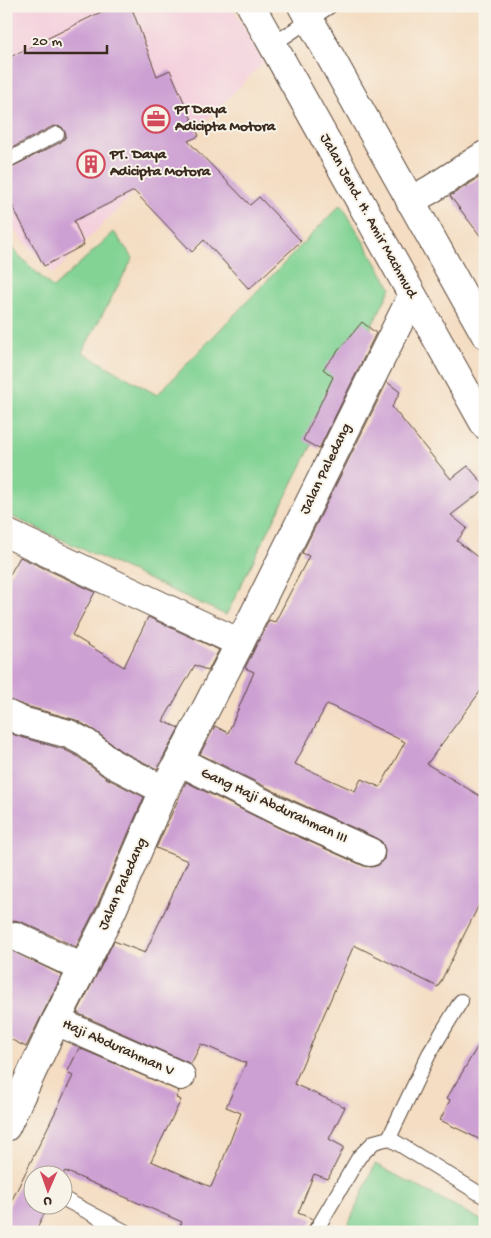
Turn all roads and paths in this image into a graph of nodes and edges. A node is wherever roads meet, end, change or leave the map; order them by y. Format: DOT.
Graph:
graph roads {
  1 [pos="251,6"];
  2 [pos="314,11"];
  3 [pos="272,45"];
  4 [pos="56,134"];
  5 [pos="485,155"];
  6 [pos="6,161"];
  7 [pos="410,200"];
  8 [pos="412,296"];
  9 [pos="485,334"];
  10 [pos="485,425"];
  11 [pos="6,533"];
  12 [pos="240,643"];
  13 [pos="6,714"];
  14 [pos="179,761"];
  15 [pos="164,790"];
  16 [pos="370,852"];
  17 [pos="15,936"];
  18 [pos="84,968"];
  19 [pos="461,1001"];
  20 [pos="56,1021"];
  21 [pos="180,1076"];
  22 [pos="13,1096"];
  23 [pos="6,1127"];
  24 [pos="388,1138"];
  25 [pos="485,1197"];
  26 [pos="72,1203"];
  27 [pos="126,1232"];
  28 [pos="315,1232"];
  1 -- 3 [label="main road, Jalan Jend. H. Amir Machmud"];
  2 -- 3 [label="lane"];
  2 -- 7 [label="main road"];
  3 -- 8 [label="main road, Jalan Jend. H. Amir Machmud"];
  4 -- 6 [label="lane"];
  5 -- 7 [label="main road"];
  7 -- 9 [label="main road"];
  8 -- 10 [label="main road, Jalan Jend. H. Amir Machmud"];
  8 -- 12 [label="main road, Jalan Paledang"];
  11 -- 12 [label="main road"];
  12 -- 14 [label="main road, Jalan Paledang"];
  13 -- 15 [label="main road"];
  14 -- 15 [label="main road, Jalan Paledang"];
  14 -- 16 [label="main road, Gang Haji Abdurahman III"];
  15 -- 18 [label="main road, Jalan Paledang"];
  17 -- 18 [label="main road"];
  18 -- 20 [label="main road, Jalan Paledang"];
  19 -- 24 [label="lane"];
  20 -- 21 [label="main road, Haji Abdurahman V"];
  20 -- 22 [label="main road, Jalan Paledang"];
  22 -- 23 [label="main road, Jalan Paledang"];
  24 -- 25 [label="lane"];
  24 -- 28 [label="lane"];
  26 -- 27 [label="lane"];
}
